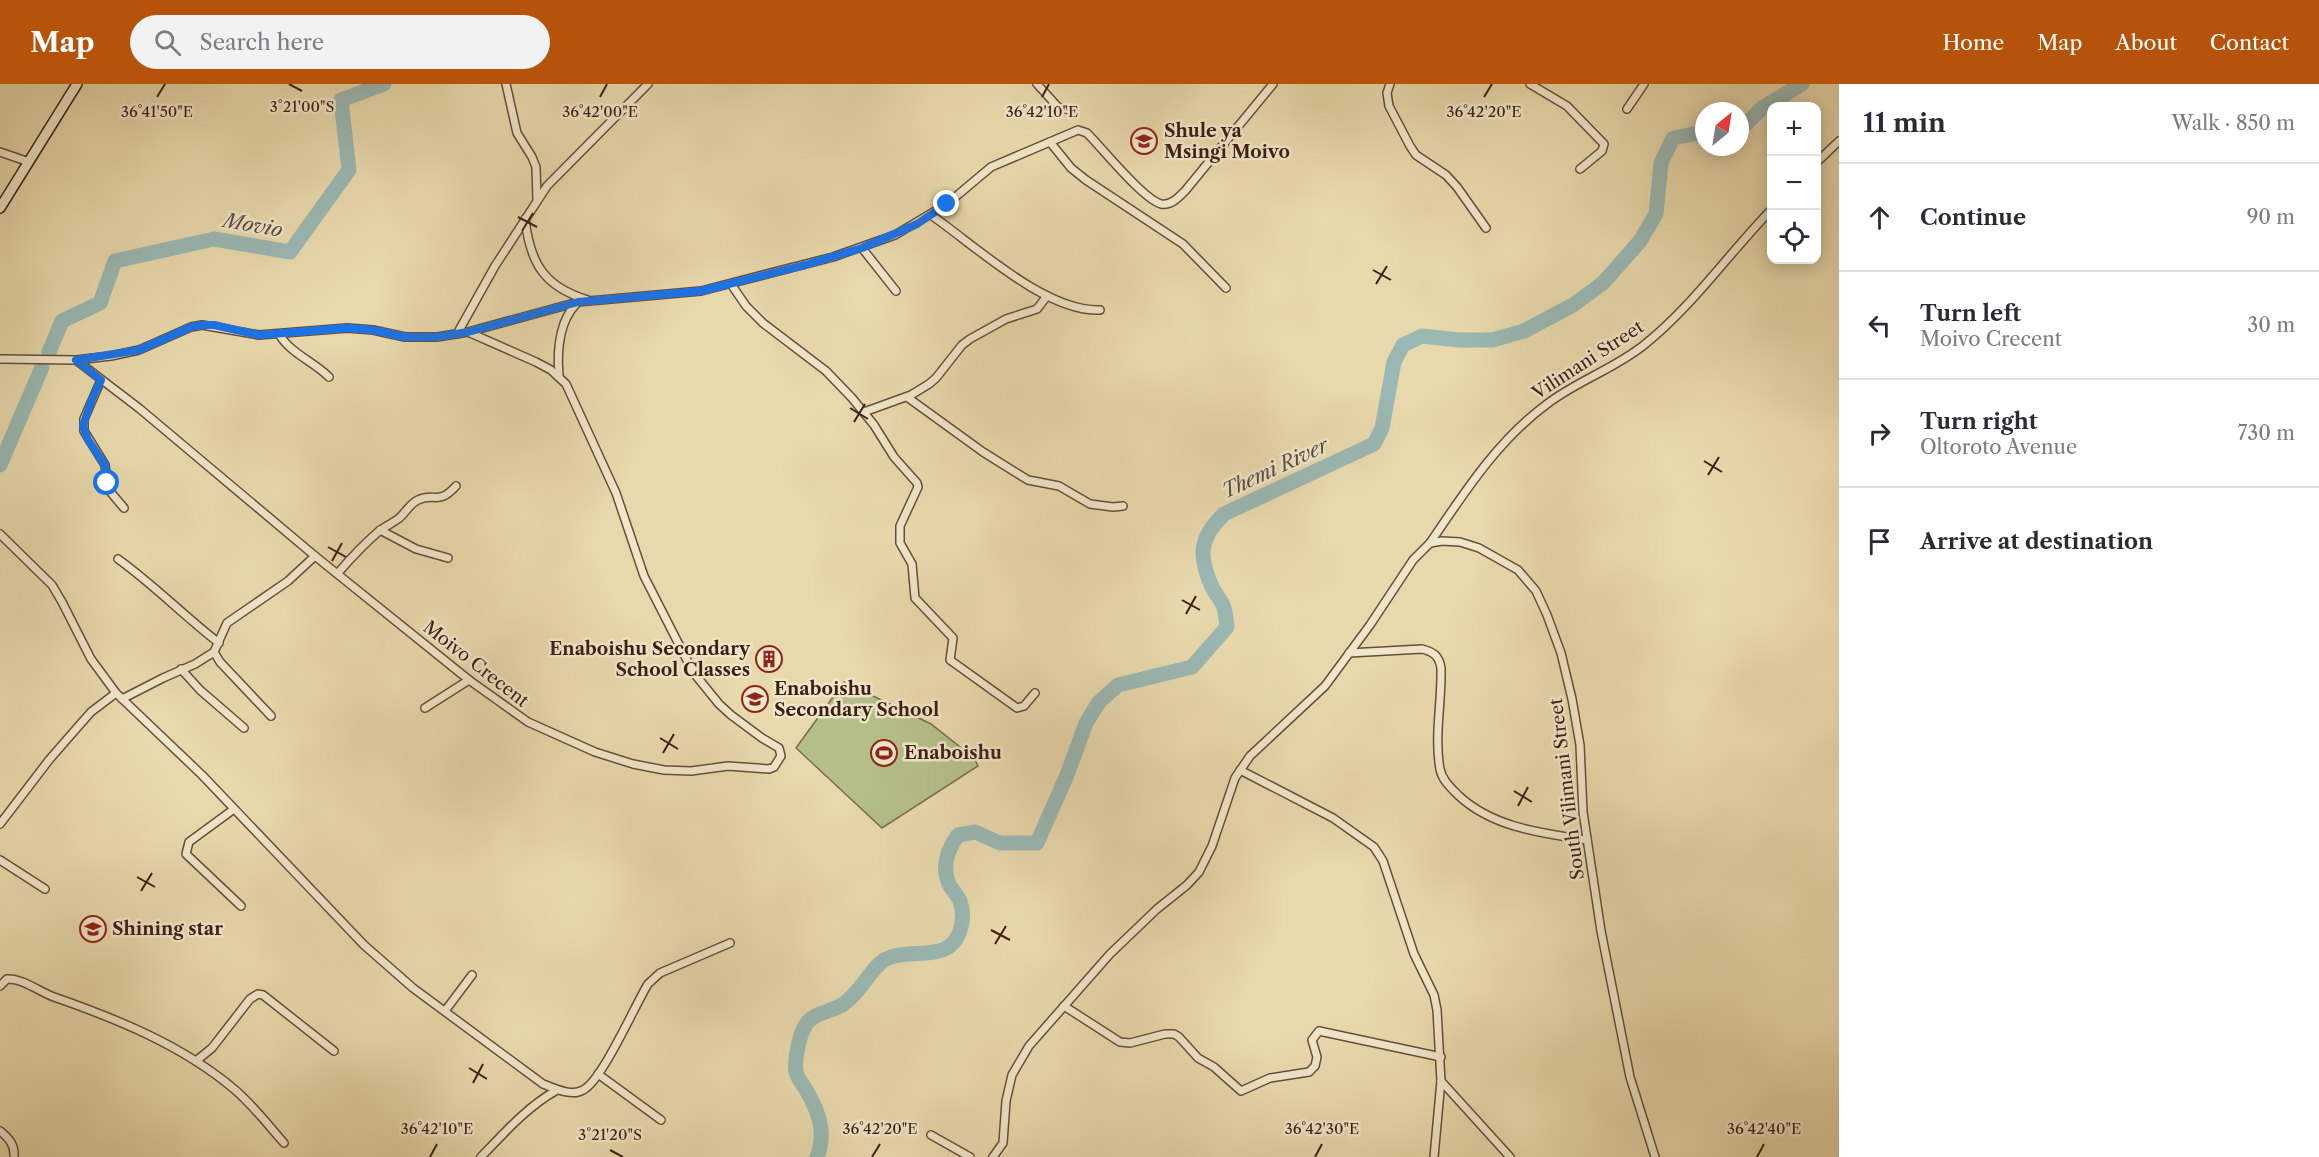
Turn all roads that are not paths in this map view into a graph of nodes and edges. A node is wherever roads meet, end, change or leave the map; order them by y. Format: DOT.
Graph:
graph roads {
  1 [pos="76,84"];
  2 [pos="506,84"];
  3 [pos="648,84"];
  4 [pos="1037,84"];
  5 [pos="1273,84"];
  6 [pos="1390,84"];
  7 [pos="1530,84"];
  8 [pos="1644,84"];
  9 [pos="1628,109"];
  10 [pos="1070,110"];
  11 [pos="1839,141"];
  12 [pos="1050,142"];
  13 [pos="0,152"];
  14 [pos="1821,158"];
  15 [pos="29,162"];
  16 [pos="1580,169"];
  17 [pos="537,200"];
  18 [pos="0,208"];
  19 [pos="1771,210"];
  20 [pos="931,215"];
  21 [pos="525,219"];
  22 [pos="1486,228"];
  23 [pos="862,248"];
  24 [pos="731,284"];
  25 [pos="1226,288"];
  26 [pos="896,291"];
  27 [pos="1047,296"];
  28 [pos="591,301"];
  29 [pos="578,302"];
  30 [pos="1100,310"];
  31 [pos="468,332"];
  32 [pos="279,334"];
  33 [pos="457,334"];
  34 [pos="0,359"];
  35 [pos="76,360"];
  36 [pos="559,376"];
  37 [pos="329,377"];
  38 [pos="101,380"];
  39 [pos="907,397"];
  40 [pos="864,412"];
  41 [pos="456,486"];
  42 [pos="1123,506"];
  43 [pos="124,508"];
  44 [pos="380,530"];
  45 [pos="0,534"];
  46 [pos="1430,543"];
  47 [pos="315,556"];
  48 [pos="448,558"];
  49 [pos="118,559"];
  50 [pos="338,573"];
  51 [pos="219,643"];
  52 [pos="214,652"];
  53 [pos="1349,653"];
  54 [pos="181,669"];
  55 [pos="469,680"];
  56 [pos="116,693"];
  57 [pos="1035,693"];
  58 [pos="122,699"];
  59 [pos="425,708"];
  60 [pos="271,716"];
  61 [pos="244,728"];
  62 [pos="1240,770"];
  63 [pos="234,809"];
  64 [pos="0,824"];
  65 [pos="1587,840"];
  66 [pos="0,860"];
  67 [pos="45,889"];
  68 [pos="241,906"];
  69 [pos="730,943"];
  70 [pos="472,975"];
  71 [pos="0,986"];
  72 [pos="1064,1006"];
  73 [pos="445,1011"];
  74 [pos="334,1051"];
  75 [pos="1441,1057"];
  76 [pos="196,1061"];
  77 [pos="598,1074"];
  78 [pos="1441,1081"];
  79 [pos="557,1090"];
  80 [pos="661,1120"];
  81 [pos="0,1131"];
  82 [pos="931,1135"];
  83 [pos="284,1143"];
  84 [pos="483,1156"];
  85 [pos="14,1157"];
  86 [pos="970,1157"];
  87 [pos="993,1157"];
  88 [pos="1434,1157"];
  89 [pos="1510,1157"];
  90 [pos="1655,1157"];
  1 -- 15 [label="street"];
  2 -- 17 [label="street"];
  3 -- 17 [label="street"];
  4 -- 10 [label="street"];
  5 -- 12 [label="street"];
  6 -- 22 [label="street"];
  7 -- 16 [label="street"];
  8 -- 9 [label="street"];
  11 -- 14 [label="street"];
  12 -- 20 [label="street"];
  12 -- 25 [label="street"];
  13 -- 15 [label="street"];
  15 -- 18 [label="street"];
  17 -- 21 [label="street"];
  19 -- 46 [label="street, Vilimani Street"];
  20 -- 23 [label="street"];
  20 -- 27 [label="street"];
  21 -- 28 [label="street"];
  21 -- 33 [label="street"];
  23 -- 24 [label="street"];
  23 -- 26 [label="street"];
  24 -- 28 [label="street"];
  24 -- 40 [label="street"];
  27 -- 30 [label="street"];
  27 -- 39 [label="street"];
  28 -- 29 [label="street"];
  29 -- 31 [label="street"];
  29 -- 36 [label="street"];
  31 -- 33 [label="street"];
  31 -- 36 [label="street, Moivo Crecent"];
  32 -- 33 [label="street"];
  32 -- 35 [label="street"];
  32 -- 37 [label="street"];
  34 -- 35 [label="street"];
  35 -- 38 [label="street, Moivo Crecent"];
  36 -- 55 [label="street, Moivo Crecent"];
  38 -- 43 [label="street"];
  38 -- 47 [label="street, Moivo Crecent"];
  39 -- 40 [label="street"];
  39 -- 42 [label="street"];
  40 -- 57 [label="street"];
  41 -- 44 [label="street"];
  44 -- 48 [label="street"];
  44 -- 50 [label="street"];
  45 -- 56 [label="street"];
  46 -- 53 [label="street"];
  46 -- 65 [label="street, South Vilimani Street"];
  47 -- 50 [label="street, Moivo Crecent"];
  47 -- 51 [label="street"];
  49 -- 51 [label="street"];
  50 -- 55 [label="street, Moivo Crecent"];
  51 -- 52 [label="street"];
  52 -- 54 [label="street"];
  52 -- 60 [label="street"];
  53 -- 62 [label="street"];
  53 -- 65 [label="street"];
  54 -- 58 [label="street"];
  54 -- 61 [label="street"];
  55 -- 59 [label="street"];
  56 -- 58 [label="street"];
  56 -- 64 [label="street"];
  58 -- 63 [label="street"];
  62 -- 72 [label="street"];
  62 -- 75 [label="street"];
  63 -- 68 [label="street"];
  63 -- 73 [label="street"];
  65 -- 90 [label="street, South Vilimani Street"];
  66 -- 67 [label="street"];
  69 -- 77 [label="street"];
  70 -- 73 [label="street"];
  71 -- 76 [label="street"];
  72 -- 75 [label="street"];
  72 -- 87 [label="street"];
  73 -- 79 [label="street"];
  74 -- 76 [label="street"];
  75 -- 78 [label="street"];
  76 -- 83 [label="street"];
  77 -- 79 [label="street"];
  77 -- 80 [label="street"];
  78 -- 88 [label="street"];
  78 -- 89 [label="street"];
  79 -- 84 [label="street"];
  81 -- 85 [label="street"];
  82 -- 86 [label="street"];
}
